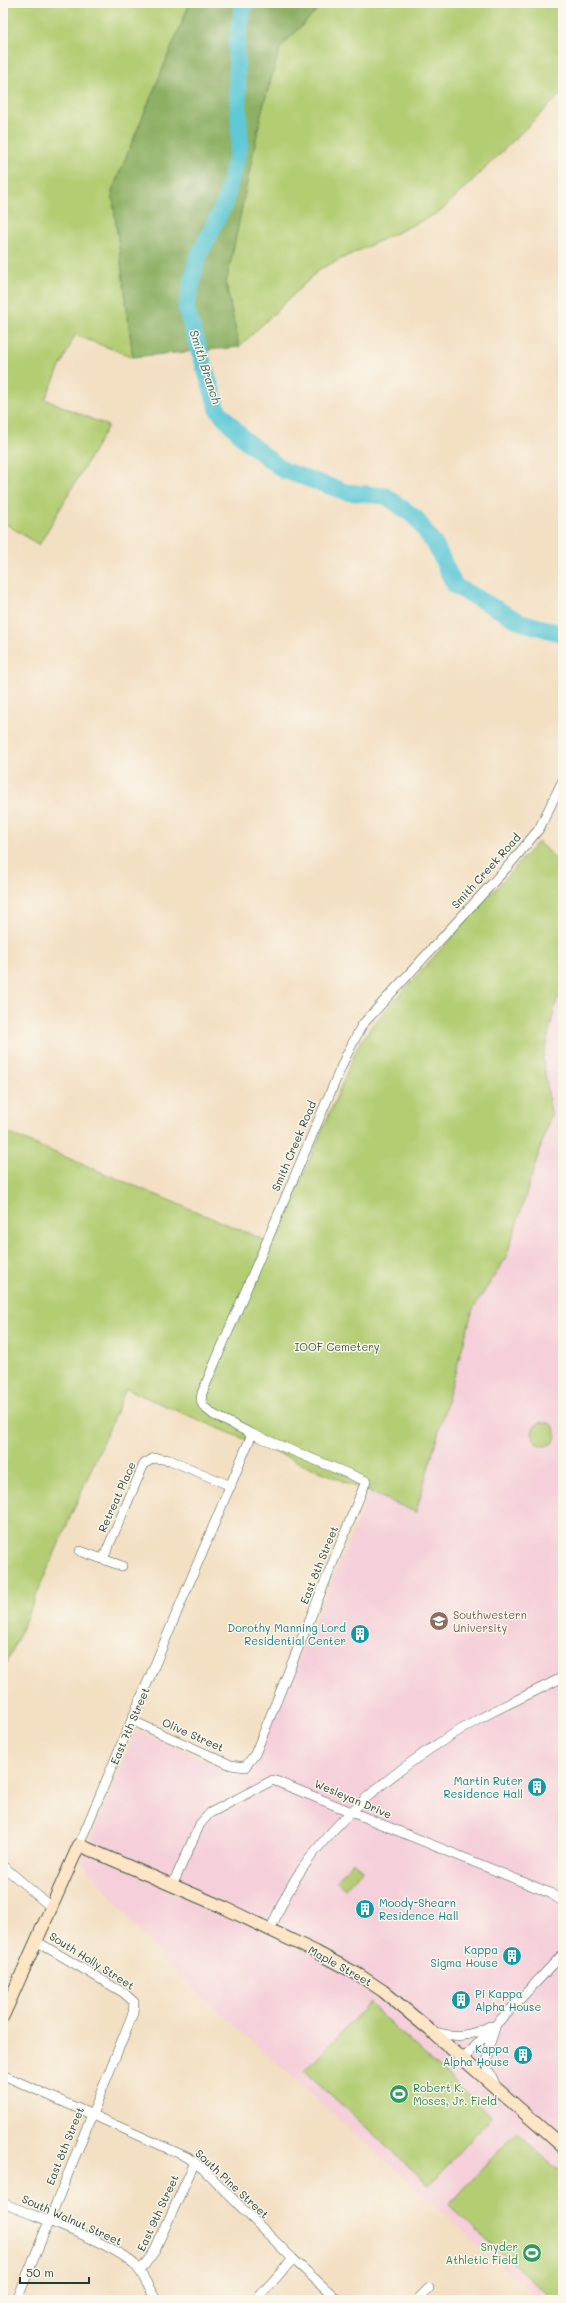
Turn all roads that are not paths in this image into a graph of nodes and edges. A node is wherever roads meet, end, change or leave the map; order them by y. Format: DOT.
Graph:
graph roads {
  1 [pos="563,780"];
  2 [pos="252,1434"];
  3 [pos="366,1481"];
  4 [pos="231,1486"];
  5 [pos="80,1551"];
  6 [pos="102,1559"];
  7 [pos="122,1566"];
  8 [pos="563,1677"];
  9 [pos="133,1721"];
  10 [pos="245,1767"];
  11 [pos="351,1811"];
  12 [pos="79,1845"];
  13 [pos="3,1866"];
  14 [pos="172,1886"];
  15 [pos="563,1902"];
  16 [pos="52,1908"];
  17 [pos="270,1930"];
  18 [pos="36,1941"];
  19 [pos="563,1954"];
  20 [pos="134,2002"];
  21 [pos="3,2016"];
  22 [pos="499,2021"];
  23 [pos="430,2030"];
  24 [pos="464,2058"];
  25 [pos="3,2075"];
  26 [pos="496,2086"];
  27 [pos="91,2115"];
  28 [pos="563,2147"];
  29 [pos="195,2162"];
  30 [pos="3,2203"];
  31 [pos="47,2221"];
  32 [pos="293,2259"];
  33 [pos="140,2271"];
  34 [pos="429,2288"];
  35 [pos="17,2300"];
  36 [pos="157,2300"];
  37 [pos="256,2300"];
  38 [pos="338,2300"];
  39 [pos="417,2300"];
  1 -- 2 [label="street, Smith Creek Road"];
  2 -- 3 [label="street, Smith Creek Road"];
  2 -- 4 [label="street, East 7th Street"];
  3 -- 10 [label="street, East 8th Street"];
  4 -- 6 [label="street, Retreat Place"];
  4 -- 9 [label="street, East 7th Street"];
  5 -- 6 [label="street"];
  6 -- 7 [label="street"];
  8 -- 11 [label="street"];
  9 -- 10 [label="street, Olive Street"];
  9 -- 12 [label="street, East 7th Street"];
  11 -- 14 [label="street, Wesleyan Drive"];
  11 -- 15 [label="street, Wesleyan Drive"];
  11 -- 17 [label="street"];
  12 -- 14 [label="street, Maple Street"];
  12 -- 16 [label="street, East 7th Street"];
  13 -- 16 [label="street"];
  14 -- 17 [label="street, Maple Street"];
  16 -- 18 [label="street, East 7th Street"];
  17 -- 23 [label="street, Maple Street"];
  18 -- 20 [label="street, South Holly Street"];
  18 -- 21 [label="street, East 7th Street"];
  19 -- 22 [label="street"];
  20 -- 27 [label="street, East 8th Street"];
  22 -- 23 [label="street"];
  22 -- 24 [label="street"];
  22 -- 26 [label="street"];
  23 -- 24 [label="street, Maple Street"];
  24 -- 26 [label="street, Maple Street"];
  25 -- 27 [label="street, South Pine Street"];
  26 -- 28 [label="street, Maple Street"];
  27 -- 29 [label="street, South Pine Street"];
  27 -- 31 [label="street, East 8th Street"];
  29 -- 32 [label="street, South Pine Street"];
  29 -- 33 [label="street, East 9th Street"];
  30 -- 31 [label="street, South Walnut Street"];
  31 -- 33 [label="street, South Walnut Street"];
  31 -- 35 [label="street, East 8th Street"];
  32 -- 37 [label="street"];
  32 -- 38 [label="street, South Pine Street"];
  33 -- 36 [label="street, South Walnut Street"];
  34 -- 39 [label="street"];
}
